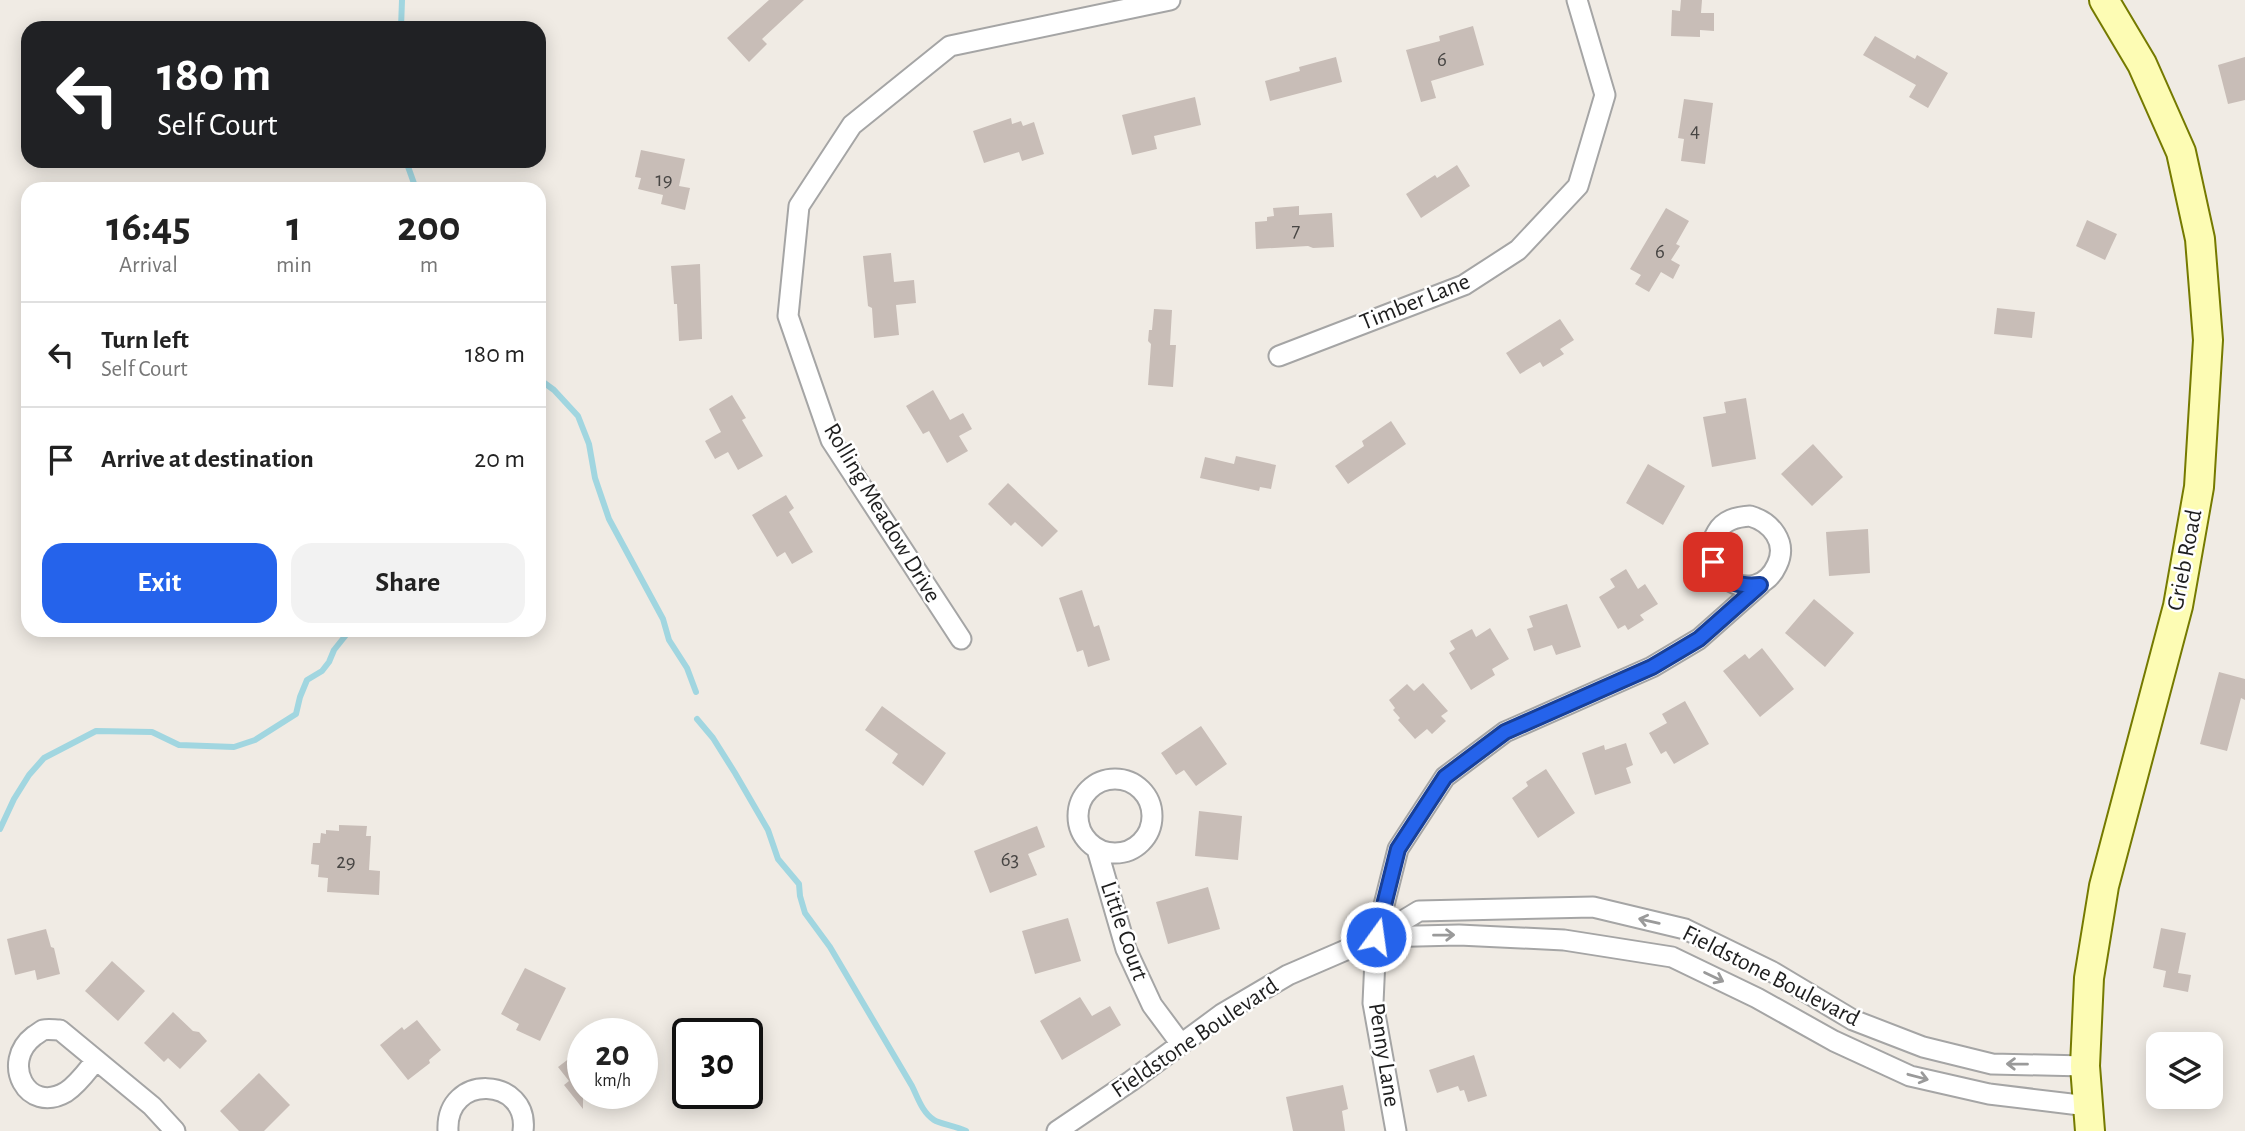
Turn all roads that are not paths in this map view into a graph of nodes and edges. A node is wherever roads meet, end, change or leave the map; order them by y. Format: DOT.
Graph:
graph roads {
  1 [pos="1170,0"];
  2 [pos="1577,0"];
  3 [pos="2104,0"];
  4 [pos="1279,356"];
  5 [pos="1760,585"];
  6 [pos="961,639"];
  7 [pos="1097,849"];
  8 [pos="1376,937"];
  9 [pos="1181,1044"];
  10 [pos="96,1060"];
  11 [pos="2085,1066"];
  12 [pos="2089,1119"];
  13 [pos="522,1122"];
  14 [pos="175,1131"];
  15 [pos="448,1131"];
  16 [pos="536,1131"];
  17 [pos="1057,1131"];
  18 [pos="1396,1131"];
  1 -- 6 [label="street, Rolling Meadow Drive"];
  2 -- 4 [label="street, Timber Lane"];
  3 -- 11 [label="street, Grieb Road"];
  5 -- 8 [label="street, Penny Lane"];
  7 -- 9 [label="street, Little Court"];
  8 -- 9 [label="street, Fieldstone Boulevard"];
  11 -- 8 [label="street, Fieldstone Boulevard, one-way"];
  8 -- 12 [label="street, Fieldstone Boulevard, one-way"];
  8 -- 18 [label="street, Penny Lane"];
  9 -- 17 [label="street, Fieldstone Boulevard"];
  10 -- 14 [label="street"];
  11 -- 12 [label="street, Grieb Road"];
  13 -- 15 [label="street"];
  13 -- 16 [label="street"];
}
